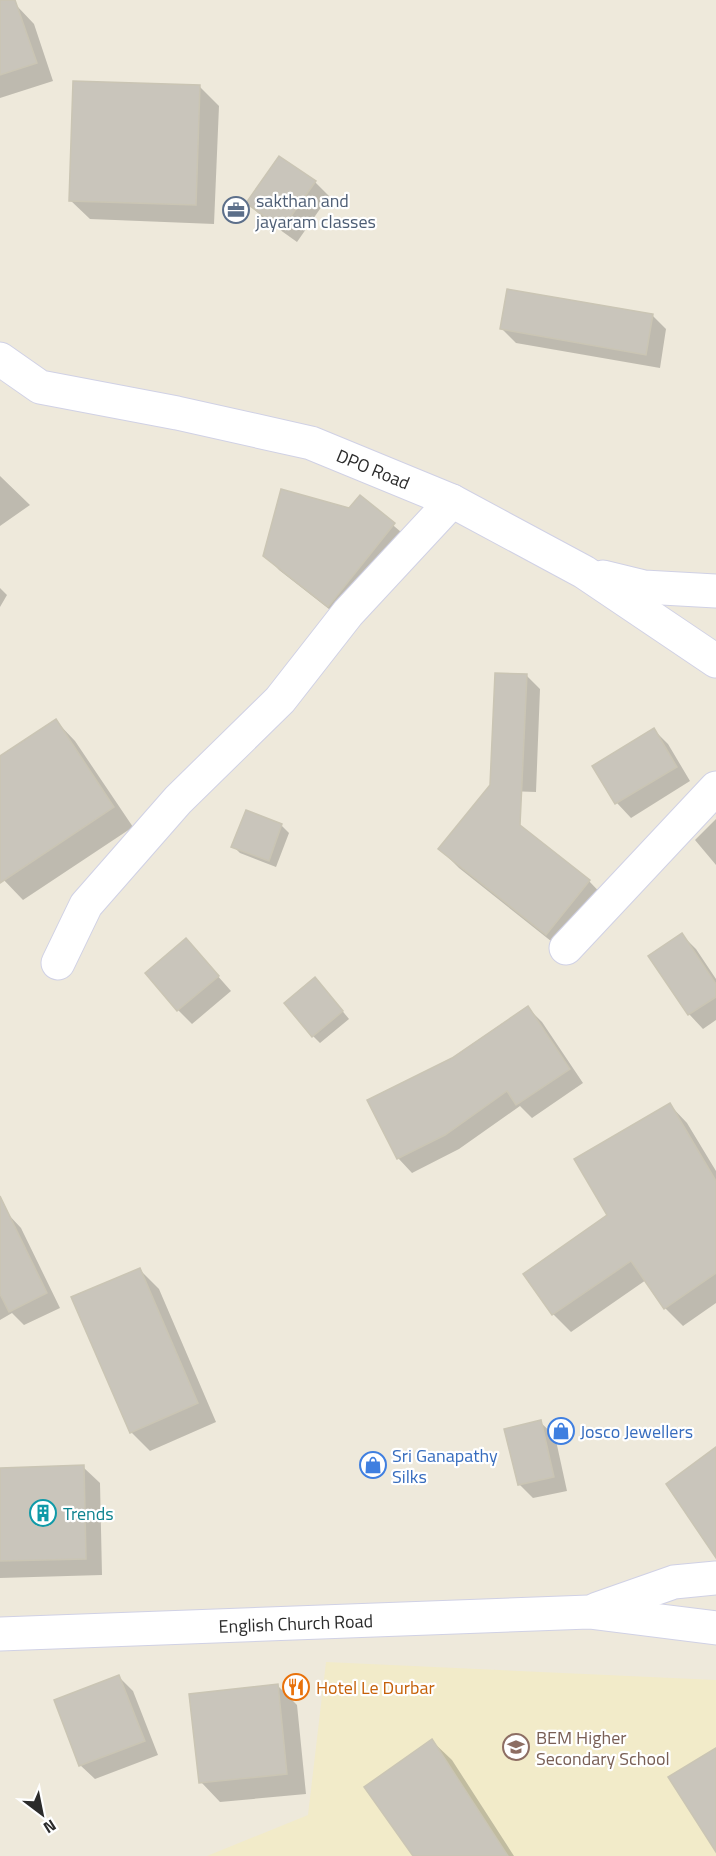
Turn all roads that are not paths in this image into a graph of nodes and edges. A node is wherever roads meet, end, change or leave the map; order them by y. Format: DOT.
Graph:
graph roads {
  1 [pos="0,359"];
  2 [pos="452,501"];
  3 [pos="584,572"];
  4 [pos="716,591"];
  5 [pos="716,661"];
  6 [pos="716,788"];
  7 [pos="566,948"];
  8 [pos="58,963"];
  9 [pos="716,1578"];
  10 [pos="590,1612"];
  11 [pos="716,1628"];
  12 [pos="0,1634"];
  1 -- 2 [label="street, DPO Road"];
  2 -- 3 [label="street, DPO Road"];
  2 -- 8 [label="street"];
  3 -- 4 [label="street"];
  3 -- 5 [label="street, DPO Road"];
  6 -- 7 [label="street"];
  9 -- 10 [label="street, English Church Road"];
  10 -- 11 [label="street, English Church Road"];
  10 -- 12 [label="street, English Church Road"];
}
